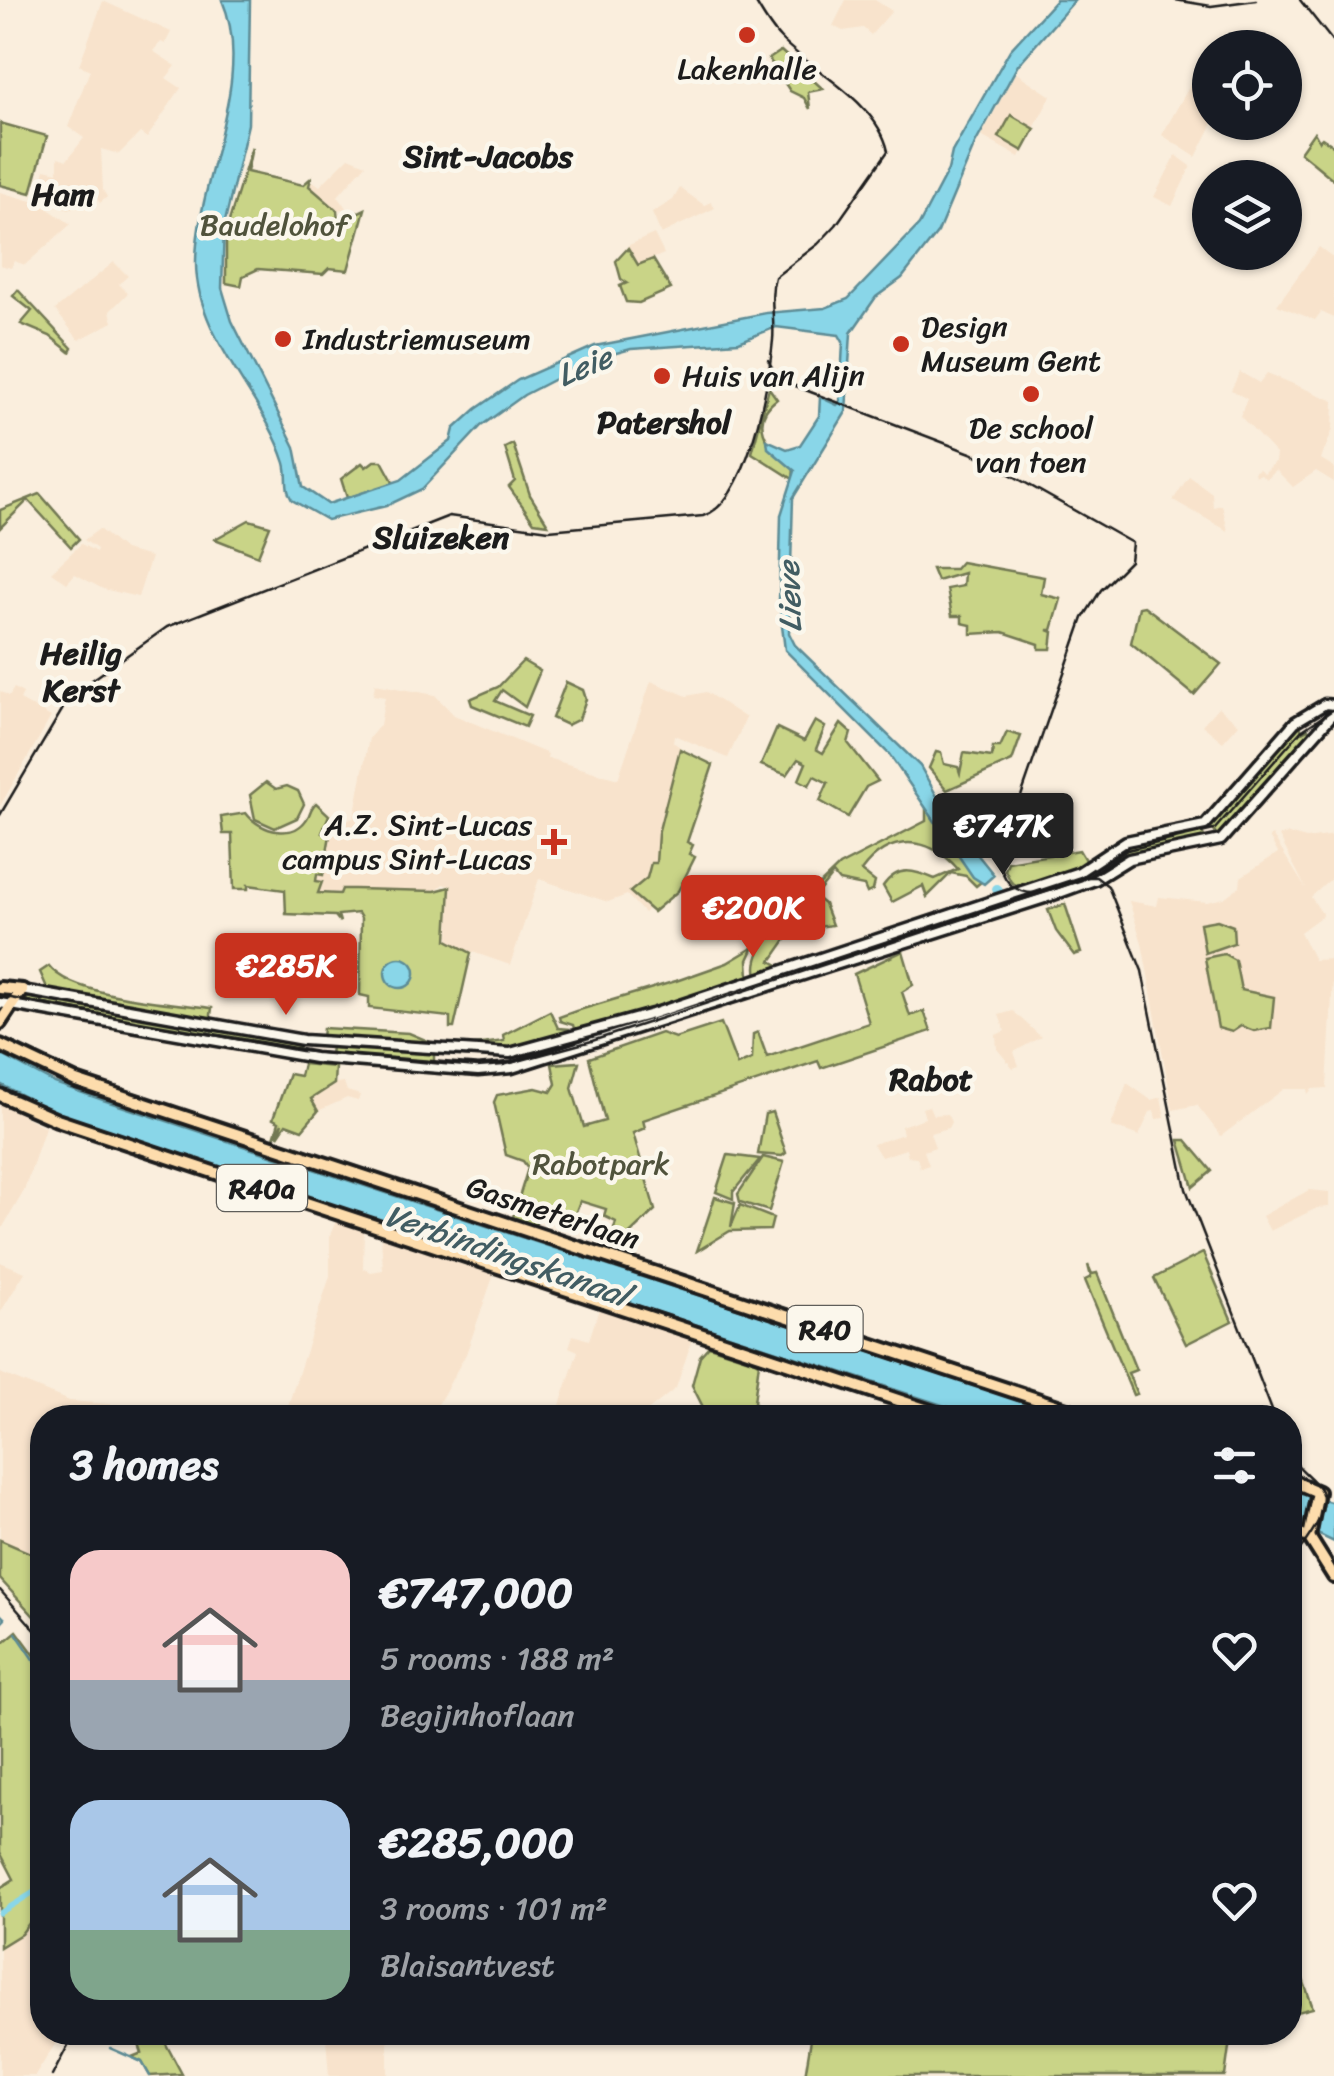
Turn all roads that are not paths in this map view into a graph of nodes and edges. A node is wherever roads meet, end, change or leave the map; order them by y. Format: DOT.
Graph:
graph roads {
  1 [pos="1329,704"];
  2 [pos="1332,715"];
  3 [pos="1205,825"];
  4 [pos="1216,842"];
  5 [pos="0,988"];
  6 [pos="18,990"];
  7 [pos="6,1003"];
  8 [pos="0,1024"];
  9 [pos="562,1040"];
  10 [pos="317,1041"];
  11 [pos="0,1045"];
  12 [pos="450,1052"];
  13 [pos="566,1054"];
  14 [pos="315,1060"];
  15 [pos="448,1069"];
  16 [pos="0,1095"];
  17 [pos="913,1405"];
  18 [pos="1055,1405"];
  19 [pos="1302,1486"];
  20 [pos="1302,1533"];
  21 [pos="1310,1534"];
  22 [pos="1334,1576"];
  1 -- 3 [label="main road"];
  2 -- 4 [label="main road"];
  3 -- 4 [label="main road"];
  3 -- 9 [label="main road"];
  4 -- 13 [label="main road"];
  5 -- 6 [label="main road"];
  6 -- 7 [label="main road"];
  6 -- 10 [label="main road"];
  7 -- 8 [label="main road"];
  7 -- 14 [label="main road"];
  9 -- 12 [label="main road"];
  9 -- 13 [label="main road"];
  10 -- 12 [label="main road"];
  10 -- 14 [label="main road"];
  11 -- 18 [label="main road, Gasmeterlaan / R40"];
  12 -- 15 [label="main road"];
  13 -- 15 [label="main road"];
  14 -- 15 [label="main road"];
  16 -- 17 [label="main road, R40a"];
  19 -- 21 [label="main road"];
  20 -- 21 [label="main road"];
  21 -- 22 [label="main road"];
}
